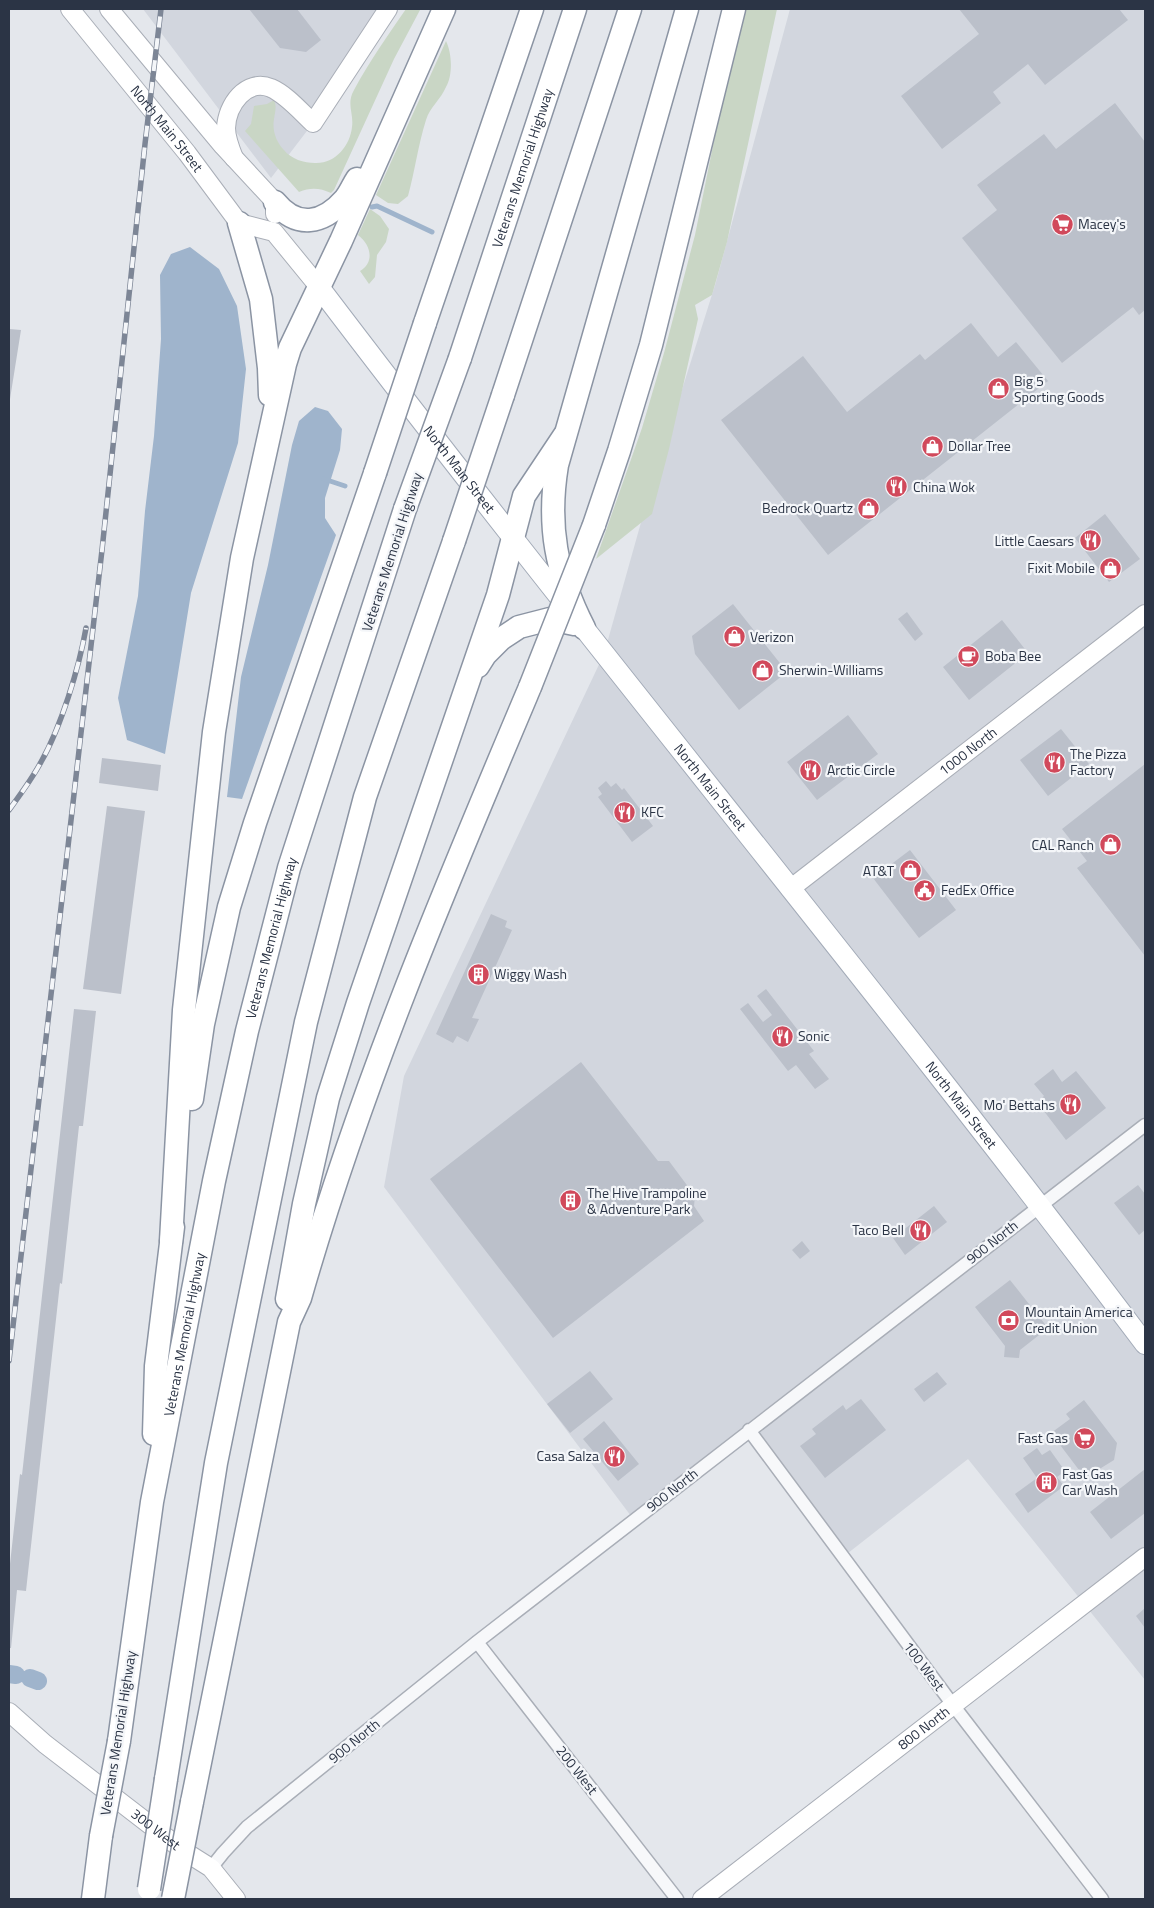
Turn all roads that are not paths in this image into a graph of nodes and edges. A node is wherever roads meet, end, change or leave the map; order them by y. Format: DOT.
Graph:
graph roads {
  1 [pos="70,9"];
  2 [pos="109,9"];
  3 [pos="388,9"];
  4 [pos="444,9"];
  5 [pos="532,9"];
  6 [pos="575,9"];
  7 [pos="630,9"];
  8 [pos="687,9"];
  9 [pos="734,9"];
  10 [pos="390,127"];
  11 [pos="234,158"];
  12 [pos="275,202"];
  13 [pos="240,223"];
  14 [pos="274,232"];
  15 [pos="319,287"];
  16 [pos="270,431"];
  17 [pos="564,436"];
  18 [pos="513,538"];
  19 [pos="1145,614"];
  20 [pos="584,628"];
  21 [pos="467,683"];
  22 [pos="790,889"];
  23 [pos="1145,1125"];
  24 [pos="1038,1206"];
  25 [pos="171,1241"];
  26 [pos="289,1322"];
  27 [pos="1145,1344"];
  28 [pos="749,1430"];
  29 [pos="152,1502"];
  30 [pos="1145,1557"];
  31 [pos="477,1642"];
  32 [pos="953,1705"];
  33 [pos="9,1712"];
  34 [pos="211,1868"];
  35 [pos="148,1894"];
  36 [pos="93,1899"];
  37 [pos="173,1899"];
  38 [pos="236,1899"];
  39 [pos="677,1899"];
  40 [pos="702,1899"];
  41 [pos="1102,1899"];
  1 -- 13 [label="street, North Main Street"];
  2 -- 11 [label="street"];
  3 -- 11 [label="street"];
  4 -- 10 [label="highway"];
  5 -- 25 [label="highway, bridge"];
  6 -- 29 [label="highway, Veterans Memorial Highway, bridge"];
  7 -- 35 [label="highway, bridge"];
  8 -- 17 [label="highway"];
  9 -- 26 [label="highway, bridge"];
  10 -- 12 [label="highway"];
  10 -- 15 [label="highway"];
  11 -- 12 [label="street"];
  12 -- 14 [label="street"];
  13 -- 14 [label="street"];
  13 -- 16 [label="highway"];
  14 -- 15 [label="street, North Main Street"];
  15 -- 16 [label="highway"];
  15 -- 18 [label="main road, North Main Street"];
  16 -- 25 [label="highway"];
  17 -- 18 [label="highway"];
  17 -- 20 [label="highway"];
  18 -- 20 [label="main road, North Main Street"];
  18 -- 21 [label="highway"];
  19 -- 22 [label="street, 1000 North"];
  20 -- 21 [label="highway"];
  20 -- 22 [label="main road, North Main Street"];
  21 -- 26 [label="highway"];
  22 -- 24 [label="main road, North Main Street"];
  23 -- 24 [label="street, 900 North"];
  24 -- 27 [label="main road, North Main Street"];
  24 -- 28 [label="street, 900 North"];
  25 -- 29 [label="highway"];
  26 -- 37 [label="highway, bridge"];
  28 -- 31 [label="street, 900 North"];
  28 -- 32 [label="street, 100 West"];
  29 -- 36 [label="highway, Veterans Memorial Highway, bridge"];
  30 -- 32 [label="street, 800 North"];
  31 -- 34 [label="street, 900 North"];
  31 -- 39 [label="street, 200 West"];
  32 -- 40 [label="street, 800 North"];
  32 -- 41 [label="street, 100 West"];
  33 -- 34 [label="street, 300 West"];
  34 -- 38 [label="street, 300 West"];
}
